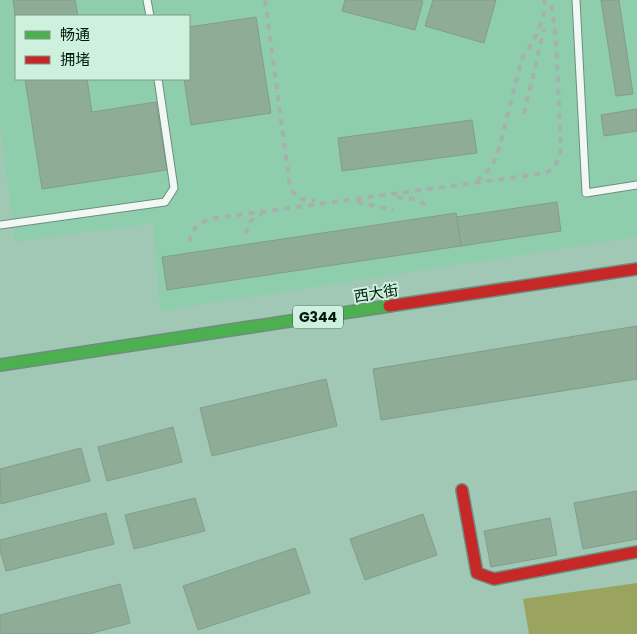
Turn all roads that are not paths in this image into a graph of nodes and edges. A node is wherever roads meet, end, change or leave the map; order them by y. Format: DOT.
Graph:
graph roads {
  1 [pos="147,0"];
  2 [pos="576,0"];
  3 [pos="150,15"];
  4 [pos="158,80"];
  5 [pos="637,185"];
  6 [pos="0,226"];
  7 [pos="637,269"];
  8 [pos="0,365"];
  9 [pos="462,490"];
  10 [pos="637,552"];
  1 -- 3 [label="lane"];
  2 -- 5 [label="lane"];
  4 -- 6 [label="lane"];
  7 -- 8 [label="main road, 西大街 / G344"];
  9 -- 10 [label="main road"];
}
